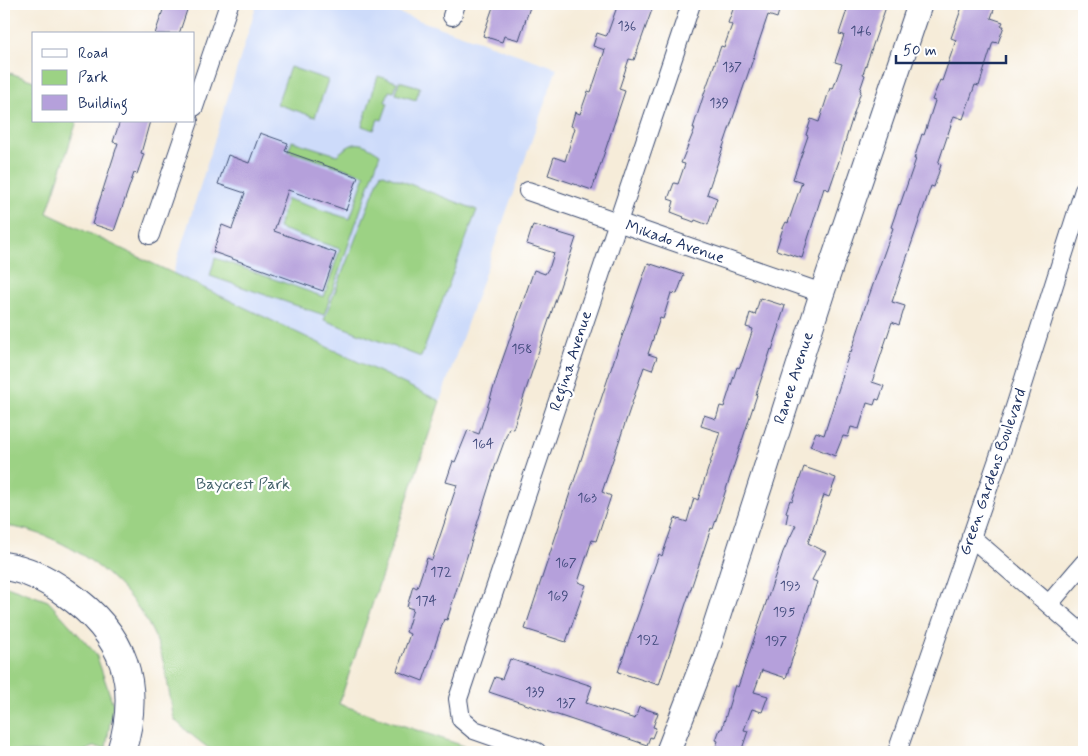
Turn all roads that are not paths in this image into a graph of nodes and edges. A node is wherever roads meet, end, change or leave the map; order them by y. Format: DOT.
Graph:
graph roads {
  1 [pos="229,4"];
  2 [pos="691,4"];
  3 [pos="920,4"];
  4 [pos="195,105"];
  5 [pos="189,122"];
  6 [pos="1084,190"];
  7 [pos="528,191"];
  8 [pos="618,222"];
  9 [pos="150,236"];
  10 [pos="822,292"];
  11 [pos="971,537"];
  12 [pos="1084,563"];
  13 [pos="4,566"];
  14 [pos="1049,604"];
  15 [pos="1084,635"];
  16 [pos="121,752"];
  17 [pos="537,752"];
  18 [pos="668,752"];
  19 [pos="897,752"];
  1 -- 4 [label="street"];
  2 -- 8 [label="street, Regina Avenue"];
  3 -- 10 [label="street, Ranee Avenue"];
  5 -- 9 [label="street"];
  6 -- 11 [label="street, Green Gardens Boulevard"];
  7 -- 8 [label="street, Mikado Avenue"];
  8 -- 10 [label="street, Mikado Avenue"];
  8 -- 17 [label="street, Regina Avenue"];
  10 -- 18 [label="street, Ranee Avenue"];
  11 -- 14 [label="street"];
  11 -- 19 [label="street, Green Gardens Boulevard"];
  12 -- 14 [label="street"];
  13 -- 16 [label="highway"];
  14 -- 15 [label="street"];
}
